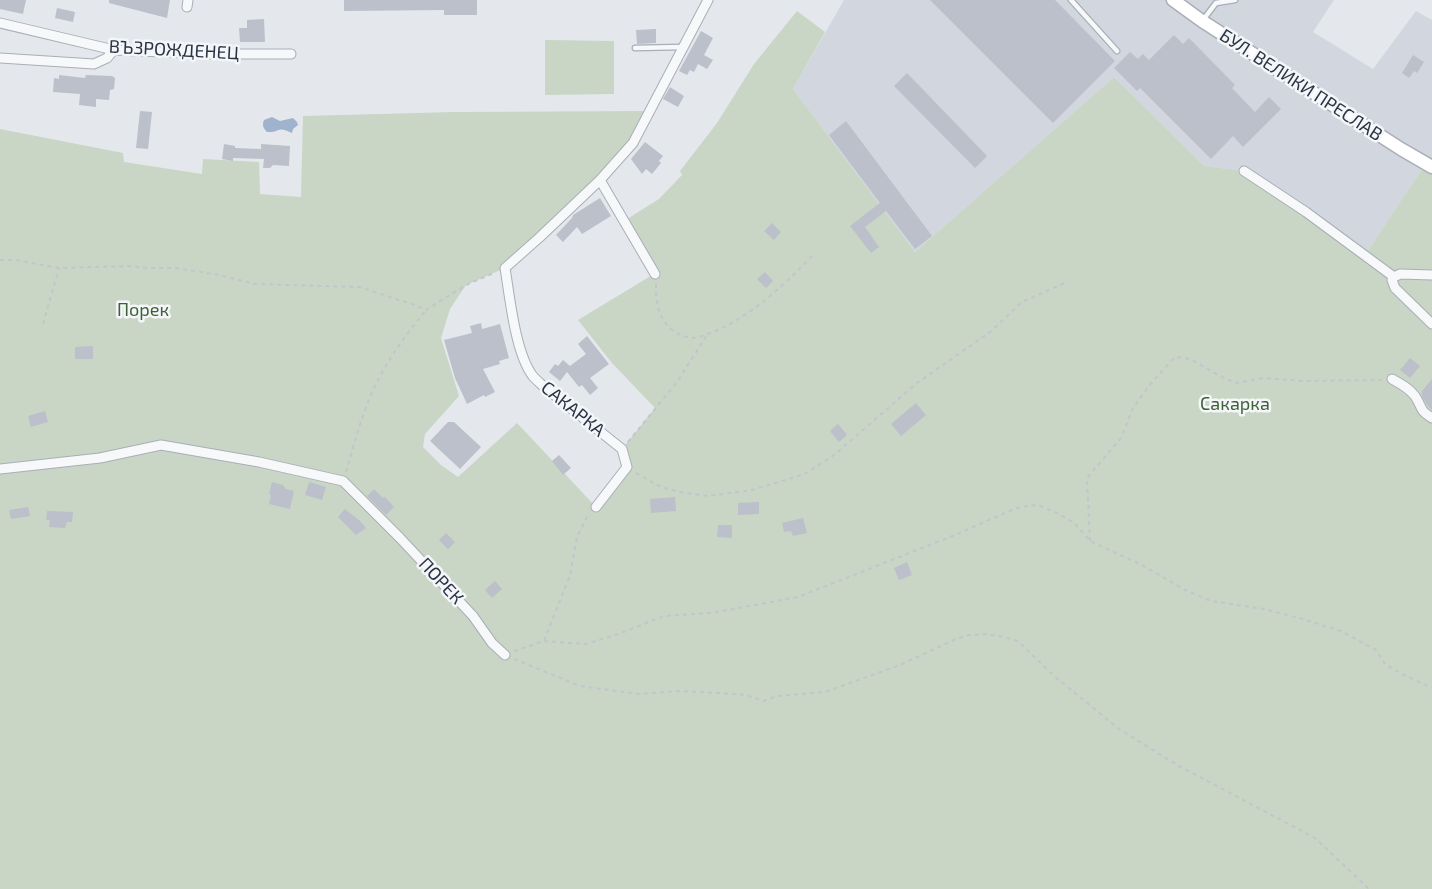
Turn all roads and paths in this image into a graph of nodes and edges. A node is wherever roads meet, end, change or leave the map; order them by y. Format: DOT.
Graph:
graph roads {
  1 [pos="708,0"];
  2 [pos="1071,0"];
  3 [pos="1173,0"];
  4 [pos="1235,0"];
  5 [pos="1202,22"];
  6 [pos="0,23"];
  7 [pos="635,48"];
  8 [pos="684,48"];
  9 [pos="114,50"];
  10 [pos="1117,51"];
  11 [pos="291,54"];
  12 [pos="0,58"];
  13 [pos="1432,167"];
  14 [pos="1244,171"];
  15 [pos="600,180"];
  16 [pos="813,255"];
  17 [pos="0,260"];
  18 [pos="59,268"];
  19 [pos="505,268"];
  20 [pos="655,274"];
  21 [pos="1432,275"];
  22 [pos="1394,277"];
  23 [pos="1066,282"];
  24 [pos="426,310"];
  25 [pos="43,324"];
  26 [pos="1432,324"];
  27 [pos="707,334"];
  28 [pos="1392,379"];
  29 [pos="1432,418"];
  30 [pos="622,450"];
  31 [pos="627,467"];
  32 [pos="0,469"];
  33 [pos="343,481"];
  34 [pos="596,507"];
  35 [pos="1090,541"];
  36 [pos="544,640"];
  37 [pos="505,655"];
  38 [pos="1432,688"];
  39 [pos="1369,889"];
  1 -- 8 [label="street"];
  2 -- 10 [label="lane"];
  3 -- 5 [label="main road, БУЛ. ВЕЛИКИ ПРЕСЛАВ"];
  4 -- 5 [label="lane"];
  5 -- 13 [label="main road, БУЛ. ВЕЛИКИ ПРЕСЛАВ"];
  6 -- 9 [label="street, ВЪЗРОЖДЕНЕЦ"];
  7 -- 8 [label="lane"];
  8 -- 15 [label="street"];
  9 -- 11 [label="street, ВЪЗРОЖДЕНЕЦ"];
  9 -- 12 [label="street"];
  14 -- 22 [label="street"];
  15 -- 19 [label="street"];
  15 -- 20 [label="street"];
  16 -- 27 [label="path"];
  17 -- 18 [label="path"];
  18 -- 24 [label="path"];
  18 -- 25 [label="path"];
  19 -- 24 [label="path"];
  19 -- 30 [label="street, САКАРКА"];
  20 -- 27 [label="path"];
  21 -- 22 [label="street"];
  22 -- 26 [label="street"];
  23 -- 31 [label="path"];
  24 -- 33 [label="path"];
  27 -- 30 [label="path"];
  28 -- 29 [label="street"];
  28 -- 35 [label="path"];
  30 -- 31 [label="street, САКАРКА"];
  31 -- 34 [label="street"];
  32 -- 33 [label="street"];
  33 -- 37 [label="street, ПОРЕК"];
  34 -- 36 [label="path"];
  35 -- 36 [label="path"];
  35 -- 38 [label="path"];
  36 -- 37 [label="path"];
  37 -- 39 [label="path"];
}
